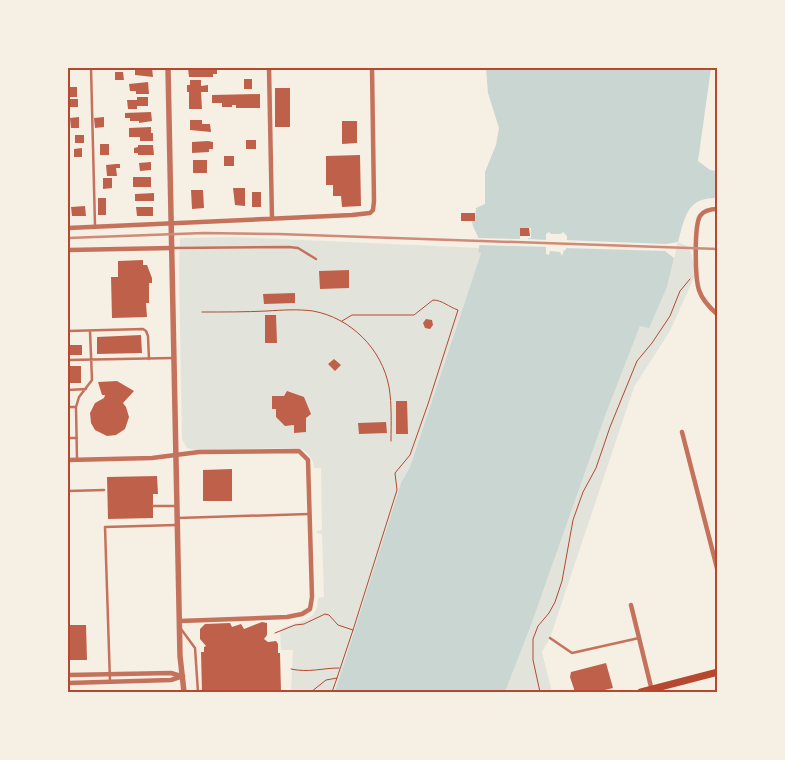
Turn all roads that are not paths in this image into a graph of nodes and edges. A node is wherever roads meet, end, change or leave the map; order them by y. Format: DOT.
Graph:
graph roads {
  1 [pos="91,68"];
  2 [pos="168,68"];
  3 [pos="269,68"];
  4 [pos="372,68"];
  5 [pos="718,209"];
  6 [pos="272,219"];
  7 [pos="172,224"];
  8 [pos="95,226"];
  9 [pos="68,228"];
  10 [pos="172,248"];
  11 [pos="68,250"];
  12 [pos="316,259"];
  13 [pos="718,315"];
  14 [pos="68,331"];
  15 [pos="90,331"];
  16 [pos="174,358"];
  17 [pos="149,359"];
  18 [pos="68,360"];
  19 [pos="91,360"];
  20 [pos="68,390"];
  21 [pos="86,390"];
  22 [pos="68,407"];
  23 [pos="76,407"];
  24 [pos="682,432"];
  25 [pos="68,438"];
  26 [pos="77,438"];
  27 [pos="176,455"];
  28 [pos="68,460"];
  29 [pos="77,460"];
  30 [pos="104,490"];
  31 [pos="68,491"];
  32 [pos="153,506"];
  33 [pos="178,506"];
  34 [pos="310,514"];
  35 [pos="178,518"];
  36 [pos="178,525"];
  37 [pos="718,572"];
  38 [pos="631,605"];
  39 [pos="180,624"];
  40 [pos="550,638"];
  41 [pos="639,638"];
  42 [pos="718,672"];
  43 [pos="110,674"];
  44 [pos="68,675"];
  45 [pos="183,676"];
  46 [pos="110,682"];
  47 [pos="68,683"];
  48 [pos="652,691"];
  49 [pos="184,692"];
  50 [pos="198,692"];
  51 [pos="641,692"];
  1 -- 8 [label="lane"];
  2 -- 7 [label="street"];
  3 -- 6 [label="street"];
  4 -- 6 [label="street"];
  5 -- 13 [label="street"];
  6 -- 7 [label="street"];
  7 -- 8 [label="street"];
  7 -- 10 [label="street"];
  8 -- 9 [label="street"];
  10 -- 11 [label="street"];
  10 -- 12 [label="lane"];
  10 -- 16 [label="street"];
  14 -- 15 [label="lane"];
  15 -- 17 [label="lane"];
  15 -- 19 [label="lane"];
  16 -- 17 [label="lane"];
  16 -- 27 [label="street"];
  17 -- 19 [label="lane"];
  18 -- 19 [label="lane"];
  19 -- 21 [label="lane"];
  20 -- 21 [label="lane"];
  21 -- 23 [label="lane"];
  22 -- 23 [label="lane"];
  23 -- 26 [label="lane"];
  24 -- 37 [label="street"];
  25 -- 26 [label="lane"];
  26 -- 29 [label="lane"];
  27 -- 29 [label="street"];
  27 -- 33 [label="street"];
  27 -- 34 [label="street"];
  28 -- 29 [label="street"];
  30 -- 31 [label="lane"];
  32 -- 33 [label="lane"];
  33 -- 35 [label="street"];
  34 -- 35 [label="lane"];
  34 -- 39 [label="street"];
  35 -- 36 [label="street"];
  36 -- 39 [label="street"];
  36 -- 43 [label="lane"];
  38 -- 41 [label="street"];
  39 -- 45 [label="street"];
  39 -- 50 [label="lane"];
  40 -- 41 [label="lane"];
  41 -- 48 [label="street"];
  42 -- 48 [label="main road"];
  43 -- 44 [label="street"];
  43 -- 45 [label="street"];
  43 -- 46 [label="lane"];
  45 -- 46 [label="street"];
  45 -- 49 [label="street"];
  46 -- 47 [label="street"];
  48 -- 51 [label="main road"];
}
